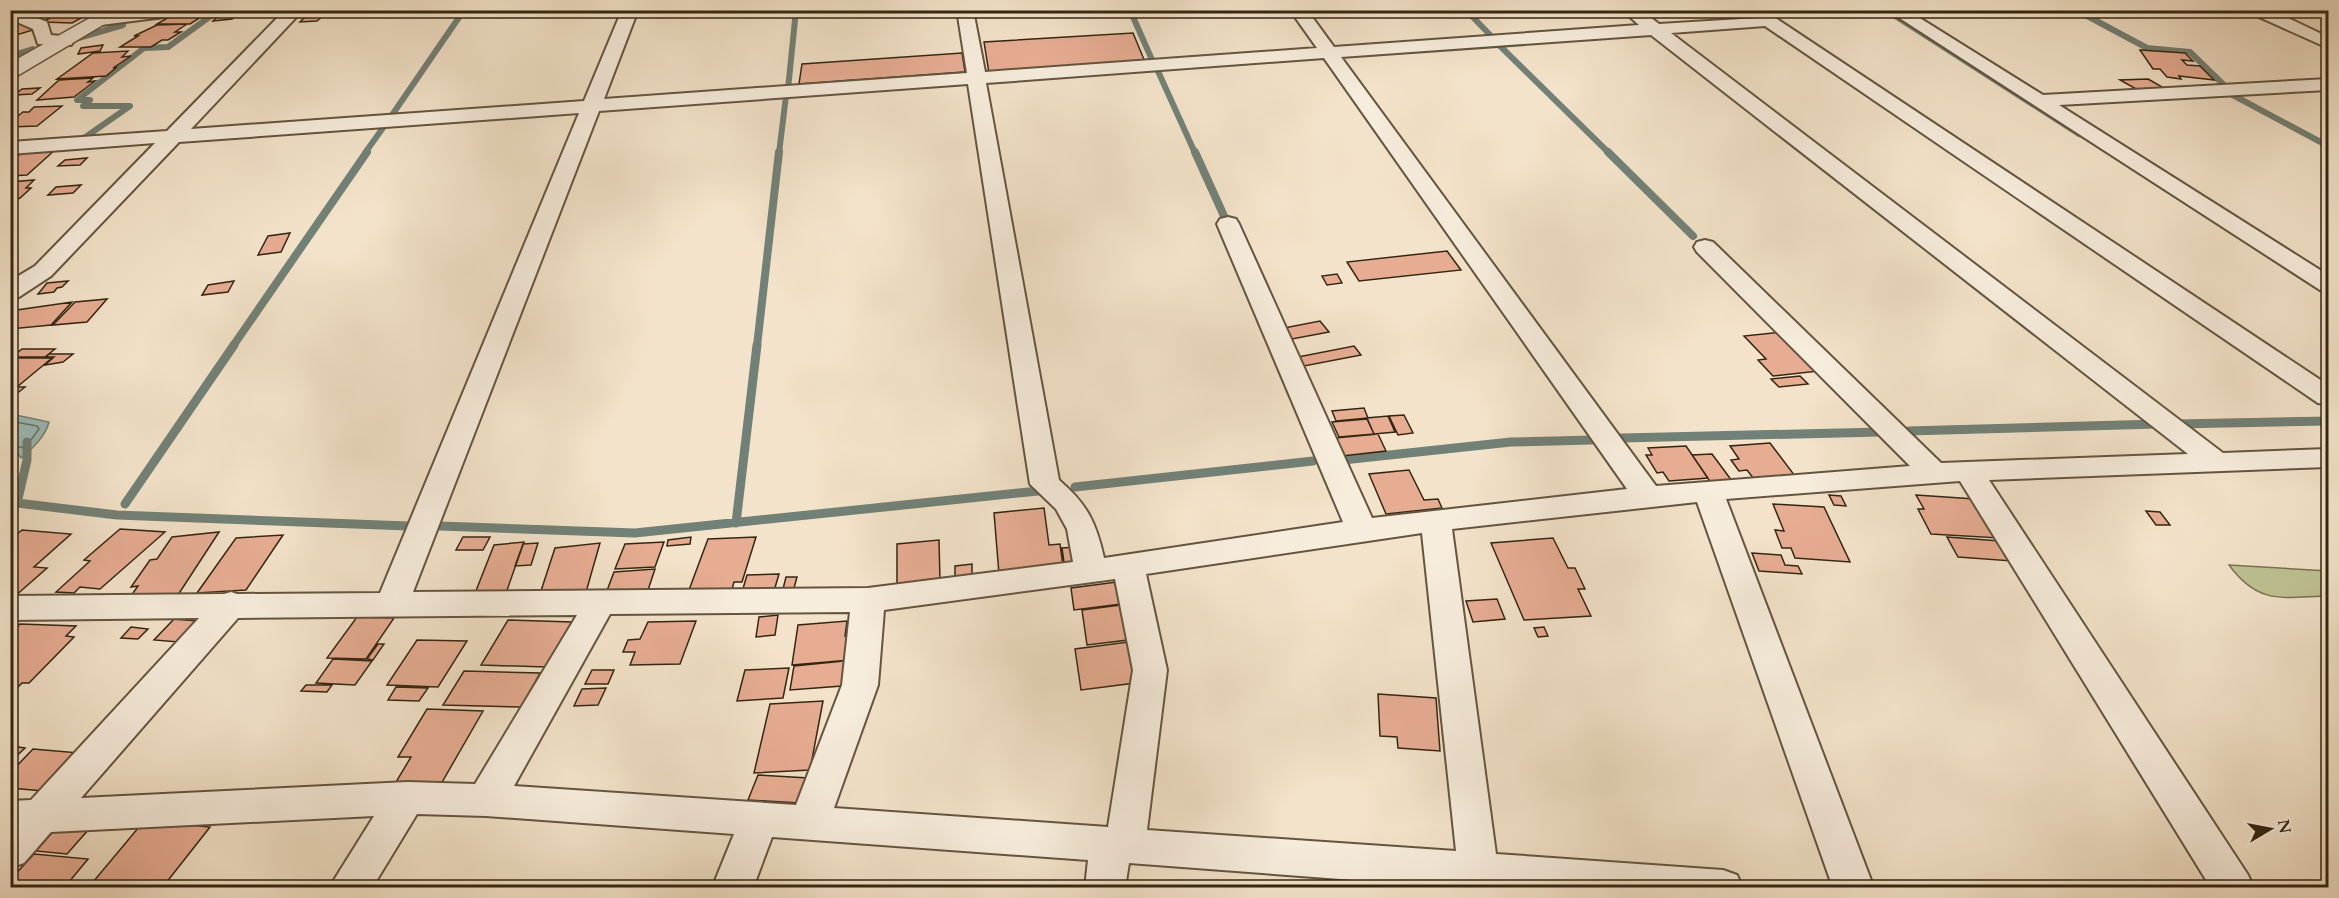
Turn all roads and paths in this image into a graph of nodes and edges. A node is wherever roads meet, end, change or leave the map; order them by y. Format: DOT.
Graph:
graph roads {
  1 [pos="119,10"];
  2 [pos="180,10"];
  3 [pos="295,10"];
  4 [pos="630,10"];
  5 [pos="965,10"];
  6 [pos="1298,10"];
  7 [pos="1630,10"];
  8 [pos="1895,10"];
  9 [pos="2256,10"];
  10 [pos="14,14"];
  11 [pos="101,20"];
  12 [pos="1655,29"];
  13 [pos="65,41"];
  14 [pos="2328,44"];
  15 [pos="1329,53"];
  16 [pos="10,72"];
  17 [pos="976,79"];
  18 [pos="2328,84"];
  19 [pos="2038,101"];
  20 [pos="592,106"];
  21 [pos="174,136"];
  22 [pos="10,148"];
  23 [pos="1228,224"];
  24 [pos="1705,247"];
  25 [pos="2328,285"];
  26 [pos="10,292"];
  27 [pos="2328,397"];
  28 [pos="2328,458"];
  29 [pos="2215,461"];
  30 [pos="1969,472"];
  31 [pos="1934,473"];
  32 [pos="1708,491"];
  33 [pos="1648,496"];
  34 [pos="1436,521"];
  35 [pos="1362,530"];
  36 [pos="1128,566"];
  37 [pos="1091,570"];
  38 [pos="868,600"];
  39 [pos="602,602"];
  40 [pos="392,603"];
  41 [pos="231,604"];
  42 [pos="10,608"];
  43 [pos="407,798"];
  44 [pos="486,800"];
  45 [pos="26,818"];
  46 [pos="759,820"];
  47 [pos="809,823"];
  48 [pos="1118,846"];
  49 [pos="10,851"];
  50 [pos="1479,879"];
  51 [pos="350,888"];
  52 [pos="732,888"];
  53 [pos="1105,888"];
  54 [pos="1723,888"];
  55 [pos="1854,888"];
  56 [pos="2234,888"];
  1 -- 11 [label="street"];
  2 -- 11 [label="street"];
  3 -- 21 [label="street"];
  4 -- 20 [label="street"];
  5 -- 17 [label="street"];
  6 -- 15 [label="street"];
  7 -- 12 [label="street"];
  8 -- 19 [label="street"];
  9 -- 14 [label="street"];
  10 -- 13 [label="street"];
  11 -- 13 [label="street"];
  12 -- 15 [label="street"];
  12 -- 27 [label="street"];
  12 -- 29 [label="street"];
  13 -- 16 [label="street"];
  15 -- 17 [label="street"];
  15 -- 33 [label="street"];
  17 -- 20 [label="street"];
  17 -- 37 [label="street"];
  18 -- 19 [label="street"];
  19 -- 25 [label="street"];
  20 -- 21 [label="street"];
  20 -- 40 [label="street"];
  21 -- 22 [label="street"];
  21 -- 26 [label="street"];
  23 -- 35 [label="street"];
  24 -- 31 [label="street"];
  28 -- 29 [label="street"];
  29 -- 30 [label="street"];
  30 -- 31 [label="street"];
  30 -- 56 [label="street"];
  31 -- 32 [label="street"];
  32 -- 33 [label="street"];
  32 -- 55 [label="street"];
  33 -- 34 [label="street"];
  34 -- 35 [label="street"];
  34 -- 50 [label="street"];
  35 -- 36 [label="street"];
  36 -- 37 [label="street"];
  36 -- 48 [label="street"];
  37 -- 38 [label="street"];
  38 -- 39 [label="street"];
  38 -- 47 [label="street"];
  39 -- 40 [label="street"];
  39 -- 44 [label="street"];
  40 -- 41 [label="street"];
  41 -- 42 [label="street"];
  41 -- 45 [label="street"];
  43 -- 44 [label="street"];
  43 -- 45 [label="street"];
  43 -- 51 [label="street"];
  44 -- 46 [label="street"];
  45 -- 49 [label="street"];
  46 -- 47 [label="street"];
  46 -- 52 [label="street"];
  47 -- 48 [label="street"];
  48 -- 50 [label="street"];
  48 -- 53 [label="street"];
  50 -- 54 [label="street"];
}
